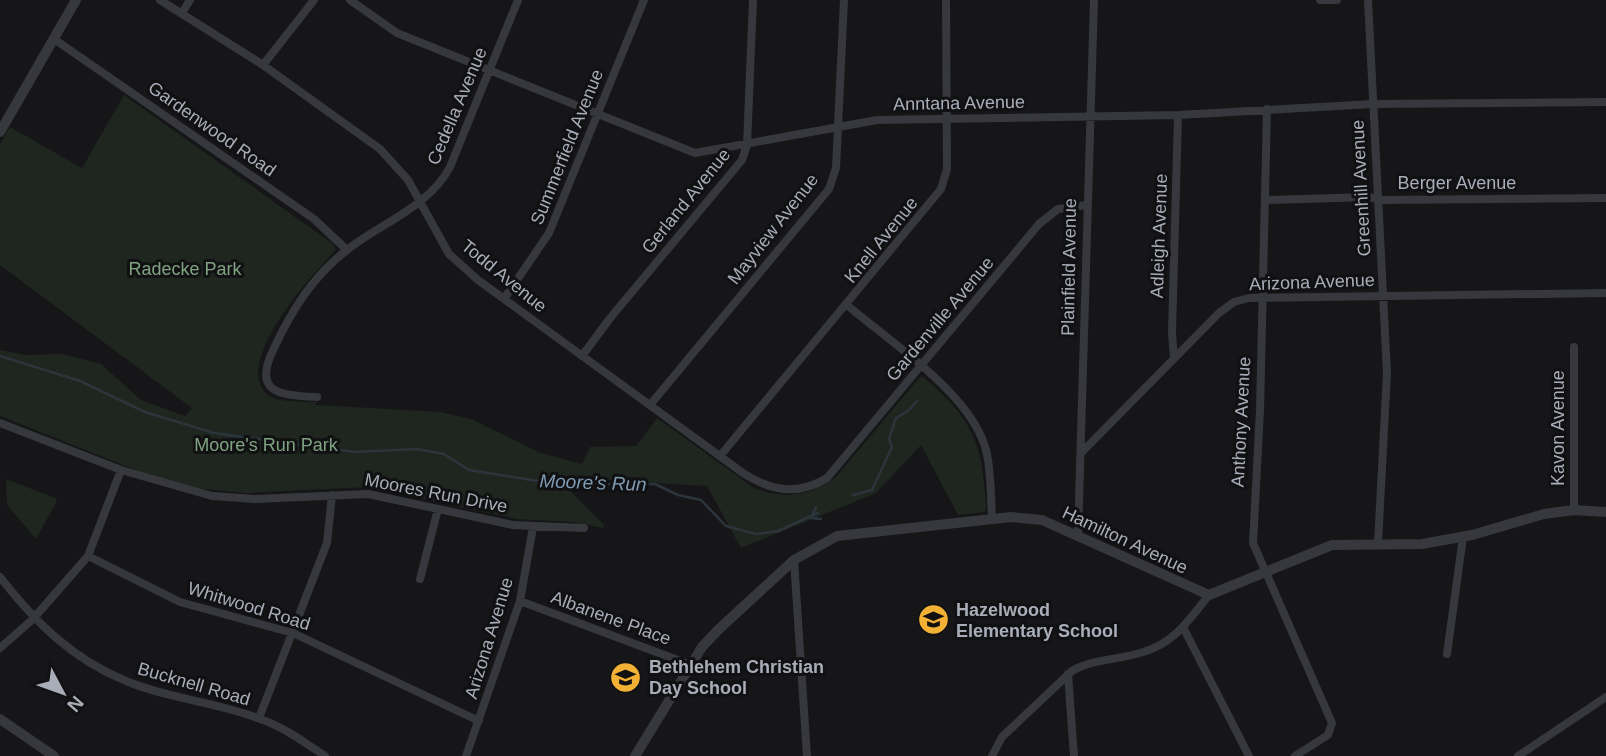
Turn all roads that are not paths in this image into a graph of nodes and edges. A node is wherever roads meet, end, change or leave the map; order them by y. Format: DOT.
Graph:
graph roads {
  1 [pos="76,0"];
  2 [pos="160,0"];
  3 [pos="190,0"];
  4 [pos="314,0"];
  5 [pos="351,0"];
  6 [pos="518,0"];
  7 [pos="645,0"];
  8 [pos="753,0"];
  9 [pos="844,0"];
  10 [pos="946,0"];
  11 [pos="1094,0"];
  12 [pos="1320,0"];
  13 [pos="1337,0"];
  14 [pos="1368,0"];
  15 [pos="182,13"];
  16 [pos="54,39"];
  17 [pos="263,65"];
  18 [pos="489,69"];
  19 [pos="1606,102"];
  20 [pos="1373,104"];
  21 [pos="1267,109"];
  22 [pos="598,113"];
  23 [pos="1090,115"];
  24 [pos="1178,115"];
  25 [pos="947,118"];
  26 [pos="838,127"];
  27 [pos="0,132"];
  28 [pos="747,145"];
  29 [pos="1376,198"];
  30 [pos="1606,198"];
  31 [pos="1266,200"];
  32 [pos="420,201"];
  33 [pos="1086,205"];
  34 [pos="347,250"];
  35 [pos="1606,293"];
  36 [pos="1383,295"];
  37 [pos="1261,298"];
  38 [pos="505,299"];
  39 [pos="848,306"];
  40 [pos="1574,347"];
  41 [pos="582,356"];
  42 [pos="1174,358"];
  43 [pos="920,367"];
  44 [pos="317,397"];
  45 [pos="650,405"];
  46 [pos="0,423"];
  47 [pos="1081,453"];
  48 [pos="720,456"];
  49 [pos="121,470"];
  50 [pos="831,474"];
  51 [pos="332,495"];
  52 [pos="438,509"];
  53 [pos="1574,510"];
  54 [pos="1606,512"];
  55 [pos="992,519"];
  56 [pos="533,527"];
  57 [pos="584,528"];
  58 [pos="1078,535"];
  59 [pos="1463,537"];
  60 [pos="1378,543"];
  61 [pos="88,556"];
  62 [pos="794,560"];
  63 [pos="1266,573"];
  64 [pos="0,577"];
  65 [pos="420,579"];
  66 [pos="1209,595"];
  67 [pos="520,601"];
  68 [pos="33,619"];
  69 [pos="1184,628"];
  70 [pos="293,633"];
  71 [pos="0,648"];
  72 [pos="1447,654"];
  73 [pos="691,665"];
  74 [pos="1068,674"];
  75 [pos="1606,697"];
  76 [pos="259,718"];
  77 [pos="0,719"];
  78 [pos="479,721"];
  79 [pos="54,756"];
  80 [pos="325,756"];
  81 [pos="466,756"];
  82 [pos="635,756"];
  83 [pos="807,756"];
  84 [pos="992,756"];
  85 [pos="1074,756"];
  86 [pos="1248,756"];
  87 [pos="1295,756"];
  88 [pos="1518,756"];
  1 -- 16 [label="street"];
  2 -- 15 [label="street, Todd Avenue"];
  3 -- 15 [label="street"];
  4 -- 17 [label="street"];
  5 -- 18 [label="street, Anntana Avenue"];
  6 -- 18 [label="street, Cedella Avenue"];
  7 -- 22 [label="street, Summerfield Avenue"];
  8 -- 28 [label="street, Gerland Avenue"];
  9 -- 26 [label="street, Mayview Avenue"];
  10 -- 25 [label="street, Knell Avenue"];
  11 -- 23 [label="street, Plainfield Avenue"];
  12 -- 13 [label="street"];
  14 -- 20 [label="street, Greenhill Avenue"];
  15 -- 17 [label="street, Todd Avenue"];
  16 -- 27 [label="street"];
  16 -- 34 [label="street, Gardenwood Road"];
  17 -- 32 [label="street, Todd Avenue"];
  18 -- 22 [label="street, Anntana Avenue"];
  18 -- 32 [label="street, Cedella Avenue"];
  19 -- 20 [label="street, Anntana Avenue"];
  20 -- 21 [label="street, Anntana Avenue"];
  20 -- 29 [label="street, Greenhill Avenue"];
  21 -- 24 [label="street, Anntana Avenue"];
  21 -- 31 [label="street, Anthony Avenue"];
  22 -- 28 [label="street, Anntana Avenue"];
  22 -- 38 [label="street, Summerfield Avenue"];
  23 -- 24 [label="street, Anntana Avenue"];
  23 -- 25 [label="street, Anntana Avenue"];
  23 -- 33 [label="street, Plainfield Avenue"];
  24 -- 42 [label="street, Adleigh Avenue"];
  25 -- 26 [label="street, Anntana Avenue"];
  25 -- 39 [label="street, Knell Avenue"];
  26 -- 28 [label="street, Anntana Avenue"];
  26 -- 45 [label="street, Mayview Avenue"];
  28 -- 41 [label="street, Gerland Avenue"];
  29 -- 30 [label="street, Berger Avenue"];
  29 -- 31 [label="street, Berger Avenue"];
  29 -- 36 [label="street, Greenhill Avenue"];
  31 -- 37 [label="street, Anthony Avenue"];
  32 -- 34 [label="street, Cedella Avenue"];
  32 -- 38 [label="street, Todd Avenue"];
  33 -- 43 [label="street, Gardenville Avenue"];
  33 -- 47 [label="street, Plainfield Avenue"];
  34 -- 44 [label="street, Cedella Avenue"];
  35 -- 36 [label="street, Arizona Avenue"];
  36 -- 37 [label="street, Arizona Avenue"];
  36 -- 60 [label="street, Greenhill Avenue"];
  37 -- 42 [label="street, Arizona Avenue"];
  37 -- 63 [label="street, Anthony Avenue"];
  38 -- 41 [label="street, Todd Avenue"];
  39 -- 43 [label="street"];
  39 -- 48 [label="street, Knell Avenue"];
  40 -- 53 [label="street, Kavon Avenue"];
  41 -- 45 [label="street, Todd Avenue"];
  42 -- 47 [label="street, Arizona Avenue"];
  43 -- 50 [label="street, Gardenville Avenue"];
  43 -- 55 [label="street"];
  45 -- 48 [label="street, Todd Avenue"];
  46 -- 49 [label="street, Moores Run Drive"];
  47 -- 58 [label="street, Plainfield Avenue"];
  48 -- 50 [label="street, Todd Avenue"];
  49 -- 51 [label="street, Moores Run Drive"];
  49 -- 61 [label="street"];
  51 -- 52 [label="street, Moores Run Drive"];
  51 -- 70 [label="street"];
  52 -- 56 [label="street, Moores Run Drive"];
  52 -- 65 [label="street"];
  53 -- 54 [label="street"];
  53 -- 59 [label="street"];
  55 -- 58 [label="street, Hamilton Avenue"];
  55 -- 62 [label="street, Hamilton Avenue"];
  56 -- 57 [label="street, Moores Run Drive"];
  56 -- 67 [label="street, Arizona Avenue"];
  58 -- 66 [label="street, Hamilton Avenue"];
  59 -- 60 [label="street"];
  59 -- 72 [label="street"];
  60 -- 63 [label="street"];
  61 -- 68 [label="street"];
  61 -- 70 [label="street, Whitwood Road"];
  62 -- 73 [label="street, Hamilton Avenue"];
  62 -- 83 [label="street"];
  63 -- 66 [label="street"];
  63 -- 87 [label="street, Anthony Avenue"];
  64 -- 68 [label="street, Bucknell Road"];
  66 -- 69 [label="street"];
  67 -- 73 [label="street, Albanene Place"];
  67 -- 78 [label="street, Arizona Avenue"];
  68 -- 71 [label="street"];
  68 -- 76 [label="street, Bucknell Road"];
  69 -- 74 [label="street"];
  69 -- 86 [label="street"];
  70 -- 76 [label="street"];
  70 -- 78 [label="street, Whitwood Road"];
  73 -- 82 [label="street, Hamilton Avenue"];
  74 -- 84 [label="street"];
  74 -- 85 [label="street"];
  75 -- 88 [label="street"];
  76 -- 80 [label="street, Bucknell Road"];
  77 -- 79 [label="street"];
  78 -- 81 [label="street, Arizona Avenue"];
}
